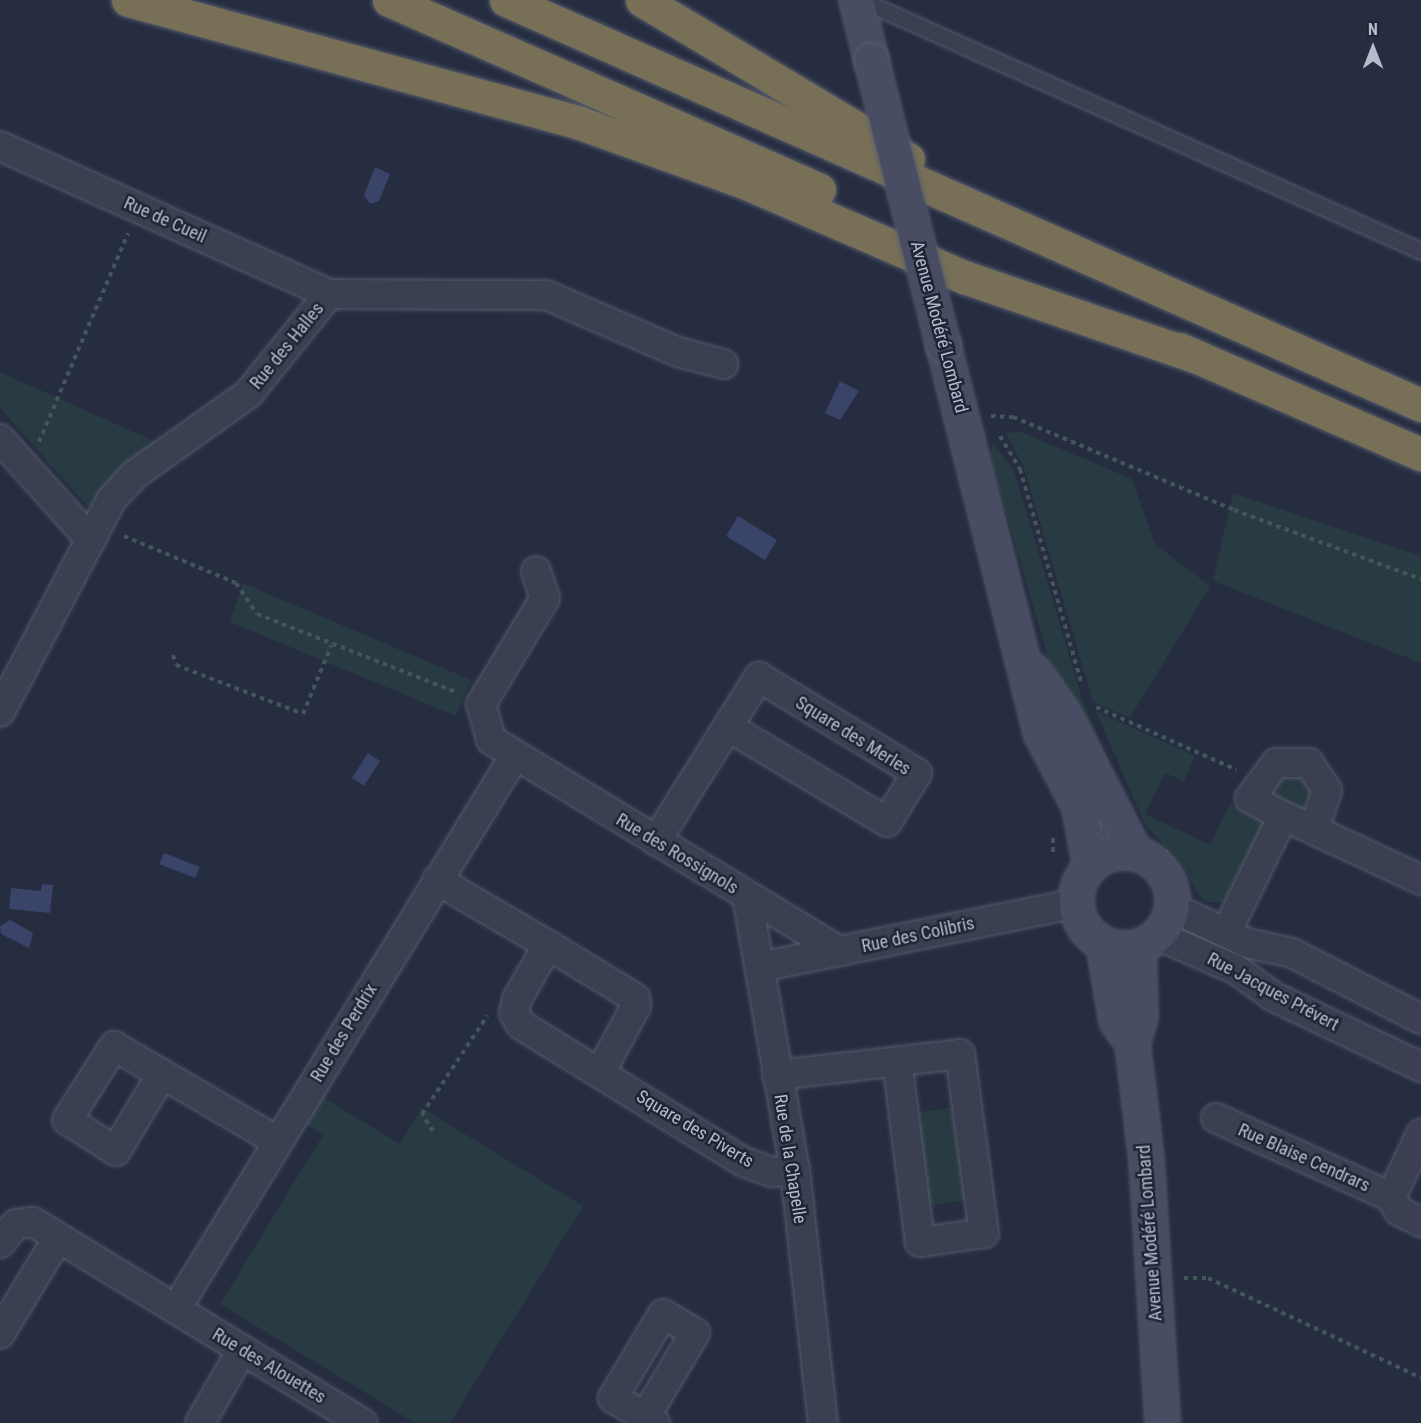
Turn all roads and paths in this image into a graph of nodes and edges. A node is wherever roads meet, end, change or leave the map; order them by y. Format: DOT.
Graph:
graph roads {
  1 [pos="128,0"];
  2 [pos="389,0"];
  3 [pos="506,0"];
  4 [pos="642,0"];
  5 [pos="858,0"];
  6 [pos="0,146"];
  7 [pos="970,205"];
  8 [pos="138,208"];
  9 [pos="1421,251"];
  10 [pos="329,294"];
  11 [pos="1198,357"];
  12 [pos="723,364"];
  13 [pos="1421,405"];
  14 [pos="963,420"];
  15 [pos="0,439"];
  16 [pos="1421,454"];
  17 [pos="28,469"];
  18 [pos="94,533"];
  19 [pos="536,571"];
  20 [pos="1421,579"];
  21 [pos="331,646"];
  22 [pos="1022,653"];
  23 [pos="173,655"];
  24 [pos="1087,703"];
  25 [pos="481,704"];
  26 [pos="0,712"];
  27 [pos="728,726"];
  28 [pos="514,757"];
  29 [pos="1260,779"];
  30 [pos="1283,816"];
  31 [pos="1314,830"];
  32 [pos="656,841"];
  33 [pos="1135,853"];
  34 [pos="1090,866"];
  35 [pos="438,880"];
  36 [pos="1421,880"];
  37 [pos="747,896"];
  38 [pos="1076,903"];
  39 [pos="1155,929"];
  40 [pos="1226,933"];
  41 [pos="1103,943"];
  42 [pos="548,945"];
  43 [pos="840,951"];
  44 [pos="760,966"];
  45 [pos="514,1013"];
  46 [pos="1421,1019"];
  47 [pos="1132,1043"];
  48 [pos="897,1061"];
  49 [pos="1421,1067"];
  50 [pos="601,1071"];
  51 [pos="162,1074"];
  52 [pos="777,1075"];
  53 [pos="1216,1118"];
  54 [pos="433,1131"];
  55 [pos="1421,1134"];
  56 [pos="277,1142"];
  57 [pos="795,1170"];
  58 [pos="1391,1197"];
  59 [pos="1421,1222"];
  60 [pos="58,1238"];
  61 [pos="0,1243"];
  62 [pos="1153,1278"];
  63 [pos="176,1309"];
  64 [pos="0,1334"];
  65 [pos="242,1350"];
  66 [pos="1421,1378"];
  67 [pos="200,1423"];
  68 [pos="362,1423"];
  69 [pos="823,1423"];
  70 [pos="1162,1423"];
  1 -- 11 [label="highway"];
  2 -- 11 [label="highway"];
  3 -- 7 [label="highway"];
  4 -- 7 [label="highway"];
  5 -- 9 [label="lane"];
  5 -- 14 [label="street, Avenue Modéré Lombard, bridge"];
  6 -- 8 [label="street, Rue de Cueil"];
  7 -- 13 [label="highway"];
  8 -- 10 [label="street, Rue de Cueil"];
  8 -- 17 [label="path"];
  10 -- 12 [label="street, Rue des Halles"];
  10 -- 18 [label="street, Rue des Halles"];
  11 -- 16 [label="highway"];
  14 -- 20 [label="path"];
  14 -- 22 [label="street, Avenue Modéré Lombard"];
  15 -- 17 [label="street"];
  17 -- 18 [label="street"];
  18 -- 21 [label="path"];
  18 -- 26 [label="street, Rue des Halles"];
  19 -- 25 [label="street"];
  21 -- 23 [label="path"];
  21 -- 25 [label="path"];
  22 -- 33 [label="street, Avenue Modéré Lombard"];
  22 -- 34 [label="street, Avenue Modéré Lombard"];
  24 -- 29 [label="path"];
  25 -- 28 [label="street, Rue des Rossignols"];
  27 -- 27 [label="street, Square des Merles"];
  27 -- 32 [label="street, Square des Merles"];
  28 -- 32 [label="street, Rue des Rossignols"];
  28 -- 35 [label="street, Rue des Perdrix"];
  29 -- 30 [label="street"];
  29 -- 31 [label="street"];
  30 -- 31 [label="street"];
  30 -- 40 [label="street"];
  31 -- 36 [label="street"];
  32 -- 37 [label="street, Rue des Rossignols"];
  33 -- 34 [label="street"];
  33 -- 39 [label="street"];
  34 -- 38 [label="street"];
  35 -- 42 [label="street"];
  35 -- 56 [label="street, Rue des Perdrix"];
  37 -- 43 [label="street, Rue des Rossignols"];
  37 -- 44 [label="street, Rue de la Chapelle"];
  38 -- 41 [label="street"];
  38 -- 43 [label="street, Rue des Colibris"];
  39 -- 40 [label="street, Rue Jacques Prévert"];
  39 -- 41 [label="street"];
  39 -- 47 [label="street, Avenue Modéré Lombard"];
  39 -- 49 [label="street, Rue Jacques Prévert"];
  40 -- 46 [label="street, Rue Jacques Prévert"];
  41 -- 47 [label="street, Avenue Modéré Lombard"];
  42 -- 45 [label="street"];
  42 -- 50 [label="street"];
  43 -- 44 [label="street, Rue des Colibris"];
  44 -- 52 [label="street, Rue de la Chapelle"];
  45 -- 50 [label="street, Square des Piverts"];
  45 -- 54 [label="path"];
  47 -- 62 [label="street, Avenue Modéré Lombard"];
  48 -- 48 [label="street"];
  48 -- 52 [label="street"];
  50 -- 57 [label="street, Square des Piverts"];
  51 -- 56 [label="street"];
  52 -- 57 [label="street, Rue de la Chapelle"];
  53 -- 58 [label="street, Rue Blaise Cendrars"];
  55 -- 58 [label="street, Rue Blaise Cendrars"];
  56 -- 63 [label="street, Rue des Perdrix"];
  57 -- 69 [label="street, Rue de la Chapelle"];
  58 -- 59 [label="street, Rue Blaise Cendrars"];
  60 -- 61 [label="street, Rue des Alouettes"];
  60 -- 63 [label="street, Rue des Alouettes"];
  60 -- 64 [label="street"];
  62 -- 66 [label="path"];
  62 -- 70 [label="street, Avenue Modéré Lombard"];
  63 -- 65 [label="street, Rue des Alouettes"];
  65 -- 67 [label="street"];
  65 -- 68 [label="street, Rue des Alouettes"];
}
